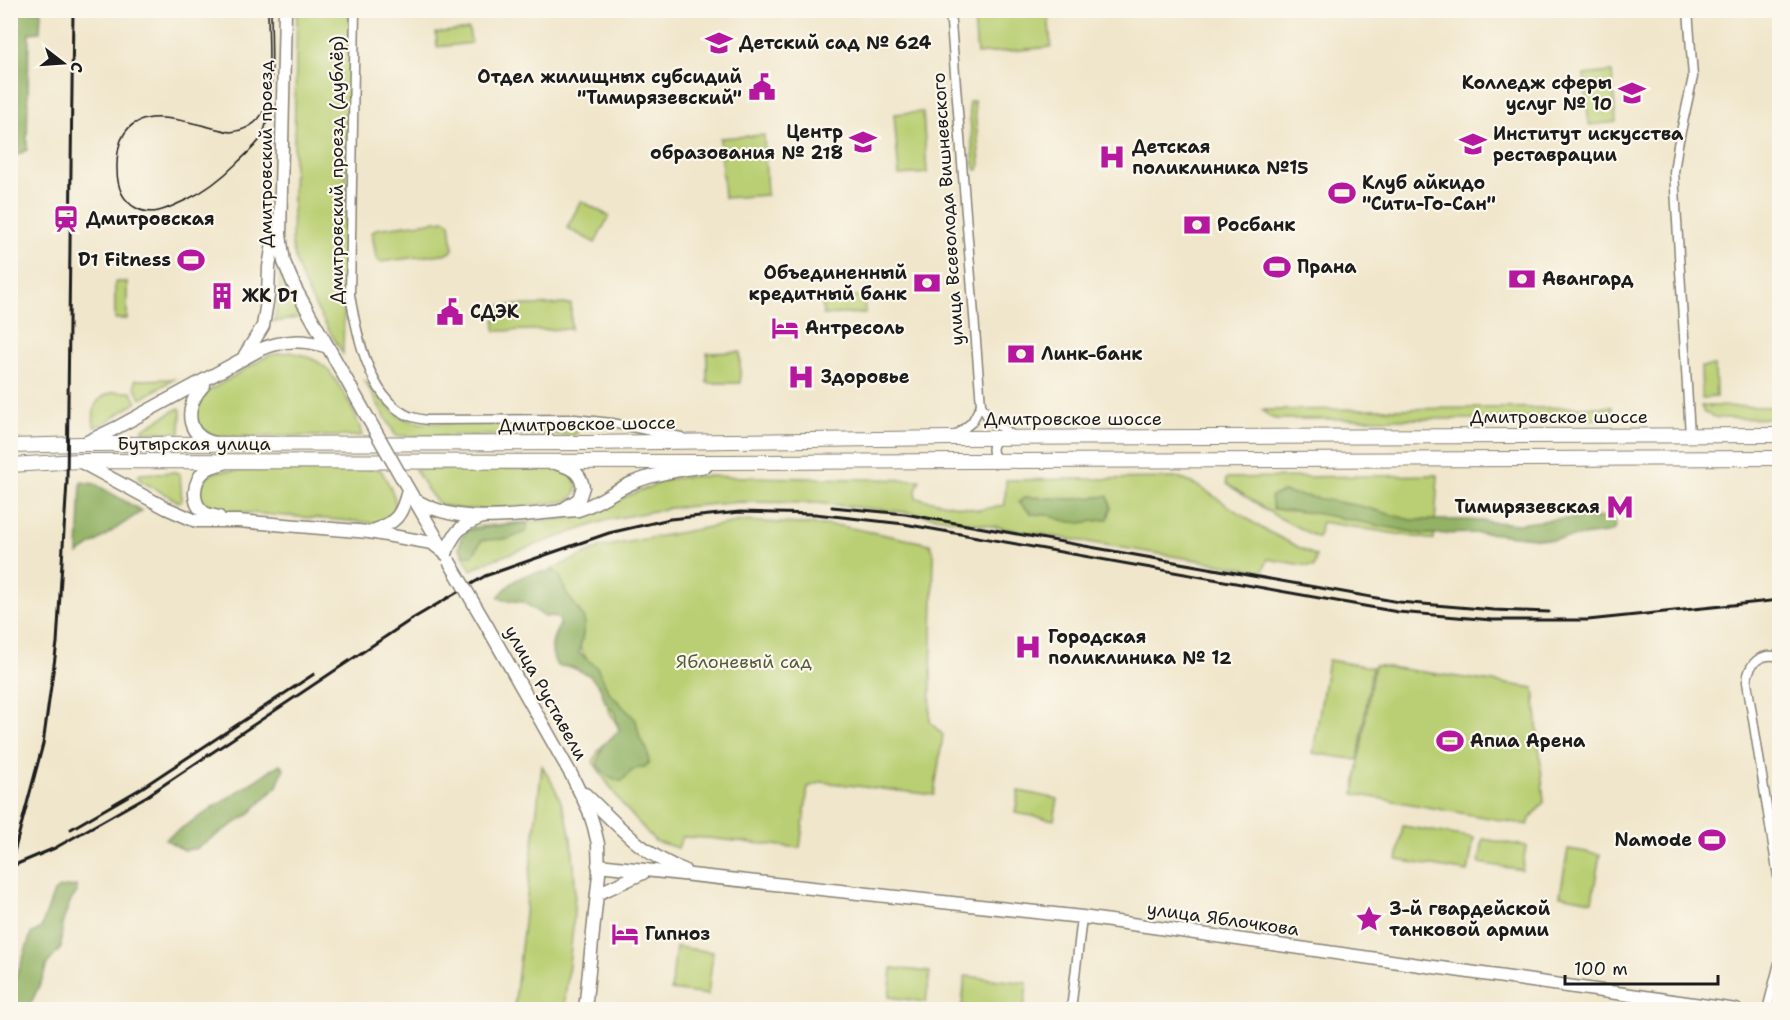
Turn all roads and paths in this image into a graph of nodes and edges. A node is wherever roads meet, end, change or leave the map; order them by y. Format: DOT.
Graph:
graph roads {
  1 [pos="285,10"];
  2 [pos="355,10"];
  3 [pos="950,10"];
  4 [pos="1688,10"];
  5 [pos="280,207"];
  6 [pos="328,347"];
  7 [pos="243,358"];
  8 [pos="217,373"];
  9 [pos="981,405"];
  10 [pos="369,420"];
  11 [pos="1690,435"];
  12 [pos="1779,435"];
  13 [pos="950,438"];
  14 [pos="1011,438"];
  15 [pos="698,441"];
  16 [pos="367,443"];
  17 [pos="81,444"];
  18 [pos="222,444"];
  19 [pos="10,446"];
  20 [pos="1779,458"];
  21 [pos="79,461"];
  22 [pos="378,461"];
  23 [pos="536,461"];
  24 [pos="1004,461"];
  25 [pos="724,462"];
  26 [pos="225,463"];
  27 [pos="10,465"];
  28 [pos="408,490"];
  29 [pos="560,511"];
  30 [pos="484,517"];
  31 [pos="238,521"];
  32 [pos="369,532"];
  33 [pos="448,557"];
  34 [pos="1779,657"];
  35 [pos="578,788"];
  36 [pos="598,865"];
  37 [pos="647,871"];
  38 [pos="702,876"];
  39 [pos="1779,889"];
  40 [pos="597,894"];
  41 [pos="1082,917"];
  42 [pos="1779,959"];
  43 [pos="585,1010"];
  44 [pos="1071,1010"];
  45 [pos="1736,1010"];
  46 [pos="1767,1010"];
  1 -- 5 [label="main road, Дмитровский проезд"];
  2 -- 15 [label="street, Дмитровский проезд (дублёр)"];
  3 -- 9 [label="street, улица Всеволода Вишневского"];
  4 -- 11 [label="street"];
  5 -- 6 [label="main road, Дмитровский проезд"];
  5 -- 7 [label="main road"];
  6 -- 7 [label="main road"];
  6 -- 10 [label="main road, Дмитровский проезд"];
  7 -- 8 [label="main road"];
  8 -- 17 [label="main road"];
  8 -- 18 [label="main road"];
  9 -- 13 [label="street"];
  9 -- 14 [label="street"];
  10 -- 28 [label="main road, улица Руставели, bridge"];
  11 -- 12 [label="main road, Дмитровское шоссе"];
  11 -- 14 [label="main road, Дмитровское шоссе"];
  13 -- 14 [label="main road, Дмитровское шоссе"];
  13 -- 15 [label="main road, Дмитровское шоссе"];
  14 -- 24 [label="street"];
  15 -- 16 [label="main road, Дмитровское шоссе"];
  16 -- 18 [label="main road, Бутырская улица"];
  17 -- 18 [label="main road, Бутырская улица"];
  17 -- 19 [label="main road, Бутырская улица"];
  20 -- 24 [label="main road, Дмитровское шоссе"];
  21 -- 26 [label="main road, Бутырская улица"];
  21 -- 27 [label="main road, Бутырская улица"];
  21 -- 31 [label="main road"];
  22 -- 23 [label="main road, Дмитровское шоссе"];
  22 -- 26 [label="main road, Бутырская улица"];
  23 -- 25 [label="main road, Дмитровское шоссе"];
  23 -- 29 [label="main road"];
  24 -- 25 [label="main road, Дмитровское шоссе"];
  25 -- 29 [label="main road"];
  26 -- 31 [label="main road"];
  28 -- 30 [label="main road"];
  28 -- 32 [label="main road"];
  28 -- 33 [label="main road, улица Руставели"];
  29 -- 30 [label="main road"];
  30 -- 33 [label="main road"];
  31 -- 32 [label="main road"];
  32 -- 33 [label="main road"];
  33 -- 35 [label="main road, улица Руставели, bridge"];
  34 -- 39 [label="street"];
  35 -- 36 [label="main road, улица Руставели"];
  35 -- 38 [label="main road"];
  36 -- 37 [label="main road"];
  36 -- 40 [label="main road, улица Руставели"];
  37 -- 38 [label="main road"];
  37 -- 40 [label="main road"];
  38 -- 41 [label="main road, улица Яблочкова"];
  40 -- 43 [label="main road, улица Руставели"];
  41 -- 44 [label="street"];
  41 -- 45 [label="main road, улица Яблочкова"];
  42 -- 46 [label="street"];
}
